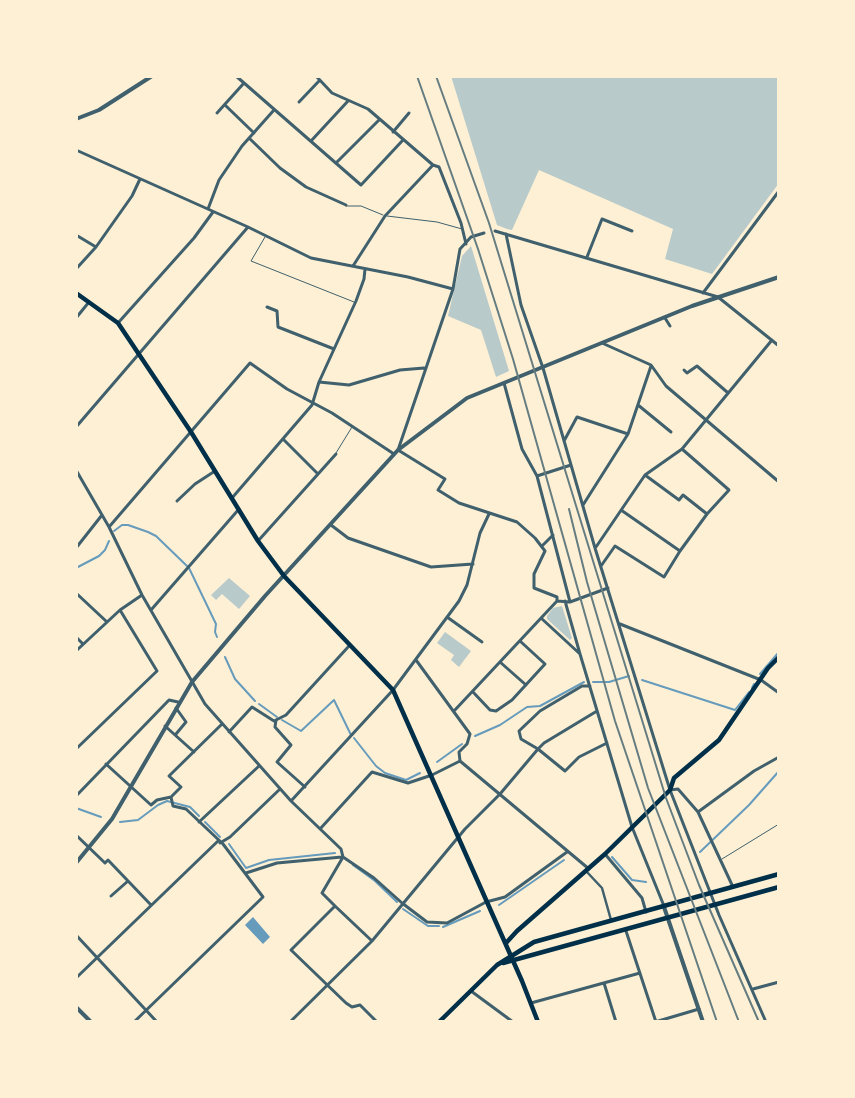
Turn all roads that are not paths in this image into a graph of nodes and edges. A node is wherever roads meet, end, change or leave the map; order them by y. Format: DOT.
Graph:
graph roads {
  1 [pos="152,76"];
  2 [pos="236,76"];
  3 [pos="316,76"];
  4 [pos="319,81"];
  5 [pos="244,83"];
  6 [pos="348,101"];
  7 [pos="299,102"];
  8 [pos="225,105"];
  9 [pos="274,110"];
  10 [pos="217,113"];
  11 [pos="409,113"];
  12 [pos="76,118"];
  13 [pos="379,120"];
  14 [pos="254,132"];
  15 [pos="394,132"];
  16 [pos="249,138"];
  17 [pos="403,140"];
  18 [pos="311,141"];
  19 [pos="77,152"];
  20 [pos="336,163"];
  21 [pos="433,165"];
  22 [pos="140,179"];
  23 [pos="779,191"];
  24 [pos="346,206"];
  25 [pos="208,209"];
  26 [pos="214,212"];
  27 [pos="385,216"];
  28 [pos="248,227"];
  29 [pos="463,230"];
  30 [pos="495,231"];
  31 [pos="632,232"];
  32 [pos="484,233"];
  33 [pos="506,234"];
  34 [pos="76,235"];
  35 [pos="266,237"];
  36 [pos="466,244"];
  37 [pos="96,247"];
  38 [pos="587,258"];
  39 [pos="353,266"];
  40 [pos="76,269"];
  41 [pos="365,269"];
  42 [pos="779,277"];
  43 [pos="453,289"];
  44 [pos="76,293"];
  45 [pos="703,293"];
  46 [pos="718,297"];
  47 [pos="89,302"];
  48 [pos="355,303"];
  49 [pos="267,307"];
  50 [pos="76,318"];
  51 [pos="665,318"];
  52 [pos="118,323"];
  53 [pos="670,326"];
  54 [pos="772,340"];
  55 [pos="602,343"];
  56 [pos="779,346"];
  57 [pos="334,349"];
  58 [pos="139,355"];
  59 [pos="651,366"];
  60 [pos="424,368"];
  61 [pos="543,368"];
  62 [pos="684,370"];
  63 [pos="319,382"];
  64 [pos="504,383"];
  65 [pos="727,392"];
  66 [pos="311,402"];
  67 [pos="638,405"];
  68 [pos="705,420"];
  69 [pos="352,426"];
  70 [pos="76,427"];
  71 [pos="191,432"];
  72 [pos="671,432"];
  73 [pos="628,434"];
  74 [pos="283,439"];
  75 [pos="564,441"];
  76 [pos="682,449"];
  77 [pos="398,450"];
  78 [pos="336,454"];
  79 [pos="394,454"];
  80 [pos="571,465"];
  81 [pos="76,470"];
  82 [pos="215,471"];
  83 [pos="318,474"];
  84 [pos="645,475"];
  85 [pos="537,476"];
  86 [pos="779,482"];
  87 [pos="232,498"];
  88 [pos="177,501"];
  89 [pos="583,505"];
  90 [pos="239,510"];
  91 [pos="621,510"];
  92 [pos="489,514"];
  93 [pos="707,514"];
  94 [pos="102,515"];
  95 [pos="332,524"];
  96 [pos="109,528"];
  97 [pos="553,534"];
  98 [pos="258,541"];
  99 [pos="542,546"];
  100 [pos="76,548"];
  101 [pos="595,548"];
  102 [pos="680,551"];
  103 [pos="473,564"];
  104 [pos="601,566"];
  105 [pos="284,576"];
  106 [pos="608,588"];
  107 [pos="76,593"];
  108 [pos="142,595"];
  109 [pos="557,599"];
  110 [pos="565,602"];
  111 [pos="570,602"];
  112 [pos="120,610"];
  113 [pos="151,610"];
  114 [pos="447,617"];
  115 [pos="541,618"];
  116 [pos="107,622"];
  117 [pos="620,624"];
  118 [pos="76,637"];
  119 [pos="520,641"];
  120 [pos="482,642"];
  121 [pos="83,644"];
  122 [pos="349,646"];
  123 [pos="76,651"];
  124 [pos="580,654"];
  125 [pos="779,657"];
  126 [pos="416,660"];
  127 [pos="500,662"];
  128 [pos="761,680"];
  129 [pos="192,682"];
  130 [pos="526,685"];
  131 [pos="590,686"];
  132 [pos="393,690"];
  133 [pos="473,692"];
  134 [pos="779,693"];
  135 [pos="178,702"];
  136 [pos="176,708"];
  137 [pos="454,711"];
  138 [pos="597,711"];
  139 [pos="276,720"];
  140 [pos="222,724"];
  141 [pos="165,726"];
  142 [pos="229,732"];
  143 [pos="176,734"];
  144 [pos="76,743"];
  145 [pos="607,743"];
  146 [pos="78,748"];
  147 [pos="538,749"];
  148 [pos="194,752"];
  149 [pos="779,757"];
  150 [pos="460,761"];
  151 [pos="106,764"];
  152 [pos="259,766"];
  153 [pos="432,775"];
  154 [pos="130,786"];
  155 [pos="305,787"];
  156 [pos="280,789"];
  157 [pos="670,790"];
  158 [pos="500,794"];
  159 [pos="76,796"];
  160 [pos="172,798"];
  161 [pos="292,801"];
  162 [pos="698,812"];
  163 [pos="198,822"];
  164 [pos="779,824"];
  165 [pos="632,827"];
  166 [pos="320,829"];
  167 [pos="76,835"];
  168 [pos="459,838"];
  169 [pos="219,842"];
  170 [pos="90,848"];
  171 [pos="567,852"];
  172 [pos="604,854"];
  173 [pos="343,857"];
  174 [pos="721,859"];
  175 [pos="76,863"];
  176 [pos="588,870"];
  177 [pos="245,873"];
  178 [pos="779,874"];
  179 [pos="128,881"];
  180 [pos="733,886"];
  181 [pos="779,887"];
  182 [pos="711,893"];
  183 [pos="111,896"];
  184 [pos="486,902"];
  185 [pos="402,903"];
  186 [pos="151,905"];
  187 [pos="716,905"];
  188 [pos="335,906"];
  189 [pos="664,907"];
  190 [pos="646,912"];
  191 [pos="670,919"];
  192 [pos="611,920"];
  193 [pos="626,931"];
  194 [pos="76,935"];
  195 [pos="372,941"];
  196 [pos="506,944"];
  197 [pos="97,957"];
  198 [pos="512,958"];
  199 [pos="640,973"];
  200 [pos="76,978"];
  201 [pos="779,982"];
  202 [pos="604,983"];
  203 [pos="327,985"];
  204 [pos="753,989"];
  205 [pos="470,990"];
  206 [pos="531,1003"];
  207 [pos="76,1007"];
  208 [pos="700,1008"];
  209 [pos="146,1010"];
  210 [pos="91,1022"];
  211 [pos="134,1022"];
  212 [pos="157,1022"];
  213 [pos="290,1022"];
  214 [pos="377,1022"];
  215 [pos="439,1022"];
  216 [pos="513,1022"];
  217 [pos="538,1022"];
  218 [pos="616,1022"];
  219 [pos="656,1022"];
  220 [pos="704,1022"];
  221 [pos="766,1022"];
  1 -- 12 [label="street"];
  2 -- 5 [label="street"];
  3 -- 4 [label="street"];
  4 -- 6 [label="street"];
  4 -- 7 [label="street"];
  5 -- 8 [label="street"];
  5 -- 9 [label="street"];
  6 -- 13 [label="street"];
  6 -- 18 [label="street"];
  8 -- 10 [label="street"];
  8 -- 14 [label="street"];
  9 -- 14 [label="street"];
  9 -- 18 [label="street"];
  11 -- 15 [label="street"];
  13 -- 15 [label="street"];
  13 -- 20 [label="street"];
  14 -- 16 [label="street"];
  15 -- 17 [label="street"];
  16 -- 24 [label="street"];
  16 -- 25 [label="street"];
  17 -- 20 [label="street"];
  17 -- 21 [label="street"];
  18 -- 20 [label="street"];
  19 -- 22 [label="street"];
  21 -- 27 [label="street"];
  21 -- 29 [label="street"];
  22 -- 25 [label="street"];
  22 -- 37 [label="street"];
  23 -- 45 [label="street"];
  24 -- 27 [label="lane"];
  25 -- 26 [label="street"];
  26 -- 28 [label="street"];
  26 -- 52 [label="street"];
  27 -- 29 [label="lane"];
  27 -- 39 [label="street"];
  28 -- 35 [label="street"];
  28 -- 58 [label="street"];
  29 -- 36 [label="street"];
  30 -- 33 [label="street"];
  31 -- 38 [label="street"];
  32 -- 36 [label="street"];
  33 -- 38 [label="street"];
  33 -- 61 [label="street"];
  34 -- 37 [label="street"];
  35 -- 39 [label="street"];
  35 -- 48 [label="lane"];
  36 -- 43 [label="street"];
  37 -- 40 [label="street"];
  38 -- 45 [label="street"];
  39 -- 41 [label="street"];
  41 -- 43 [label="street"];
  41 -- 48 [label="street"];
  42 -- 46 [label="street"];
  43 -- 60 [label="street"];
  44 -- 47 [label="main road"];
  45 -- 46 [label="street"];
  46 -- 51 [label="street"];
  46 -- 54 [label="street"];
  47 -- 50 [label="street"];
  47 -- 52 [label="main road"];
  48 -- 57 [label="street"];
  49 -- 57 [label="street"];
  51 -- 53 [label="street"];
  51 -- 55 [label="street"];
  52 -- 58 [label="main road"];
  54 -- 56 [label="street"];
  54 -- 65 [label="street"];
  55 -- 59 [label="street"];
  55 -- 61 [label="street"];
  57 -- 63 [label="street"];
  58 -- 70 [label="street"];
  58 -- 71 [label="main road"];
  59 -- 67 [label="street"];
  59 -- 68 [label="street"];
  60 -- 63 [label="street"];
  60 -- 77 [label="street"];
  61 -- 64 [label="street"];
  61 -- 75 [label="street"];
  62 -- 65 [label="street"];
  63 -- 66 [label="street"];
  64 -- 77 [label="street"];
  64 -- 85 [label="street"];
  65 -- 68 [label="street"];
  66 -- 69 [label="street"];
  66 -- 71 [label="street"];
  66 -- 74 [label="street"];
  67 -- 72 [label="street"];
  67 -- 73 [label="street"];
  68 -- 76 [label="street"];
  68 -- 86 [label="street"];
  69 -- 78 [label="lane"];
  69 -- 79 [label="street"];
  71 -- 82 [label="main road"];
  71 -- 96 [label="street"];
  73 -- 75 [label="street"];
  73 -- 89 [label="street"];
  74 -- 83 [label="street"];
  74 -- 87 [label="street"];
  75 -- 80 [label="street"];
  76 -- 84 [label="street"];
  76 -- 93 [label="street"];
  77 -- 79 [label="street"];
  77 -- 92 [label="street"];
  78 -- 83 [label="street"];
  79 -- 95 [label="street"];
  80 -- 85 [label="street"];
  80 -- 89 [label="street"];
  81 -- 94 [label="street"];
  82 -- 87 [label="main road"];
  82 -- 88 [label="street"];
  83 -- 98 [label="street"];
  84 -- 91 [label="street"];
  84 -- 93 [label="street"];
  85 -- 97 [label="street"];
  87 -- 90 [label="main road"];
  89 -- 101 [label="street"];
  90 -- 98 [label="main road"];
  90 -- 113 [label="street"];
  91 -- 101 [label="street"];
  91 -- 102 [label="street"];
  92 -- 99 [label="street"];
  92 -- 103 [label="street"];
  93 -- 102 [label="street"];
  94 -- 96 [label="street"];
  94 -- 100 [label="street"];
  95 -- 103 [label="street"];
  95 -- 105 [label="street"];
  96 -- 108 [label="street"];
  97 -- 99 [label="street"];
  97 -- 111 [label="street"];
  98 -- 105 [label="main road"];
  99 -- 109 [label="street"];
  101 -- 104 [label="street"];
  102 -- 104 [label="street"];
  103 -- 114 [label="street"];
  104 -- 106 [label="street"];
  105 -- 122 [label="main road"];
  105 -- 129 [label="street"];
  106 -- 111 [label="street"];
  106 -- 117 [label="street"];
  107 -- 116 [label="street"];
  108 -- 112 [label="street"];
  108 -- 113 [label="street"];
  109 -- 110 [label="street"];
  109 -- 115 [label="street"];
  110 -- 111 [label="street"];
  110 -- 124 [label="street"];
  112 -- 116 [label="street"];
  112 -- 146 [label="street"];
  113 -- 129 [label="street"];
  114 -- 120 [label="street"];
  114 -- 126 [label="street"];
  115 -- 119 [label="street"];
  115 -- 124 [label="street"];
  116 -- 121 [label="street"];
  117 -- 128 [label="street"];
  117 -- 157 [label="street"];
  118 -- 121 [label="street"];
  119 -- 127 [label="street"];
  119 -- 130 [label="street"];
  121 -- 123 [label="street"];
  122 -- 132 [label="main road"];
  122 -- 139 [label="street"];
  124 -- 131 [label="street"];
  125 -- 128 [label="main road"];
  126 -- 132 [label="street"];
  126 -- 137 [label="street"];
  127 -- 130 [label="street"];
  127 -- 133 [label="street"];
  128 -- 134 [label="street"];
  128 -- 157 [label="main road"];
  129 -- 135 [label="street"];
  129 -- 140 [label="street"];
  130 -- 133 [label="street"];
  131 -- 138 [label="street"];
  131 -- 147 [label="street"];
  132 -- 153 [label="main road"];
  132 -- 155 [label="street"];
  133 -- 137 [label="street"];
  135 -- 136 [label="street"];
  135 -- 151 [label="street"];
  136 -- 141 [label="street"];
  136 -- 143 [label="street"];
  137 -- 150 [label="street"];
  138 -- 145 [label="street"];
  138 -- 147 [label="street"];
  139 -- 142 [label="street"];
  139 -- 155 [label="street"];
  140 -- 142 [label="street"];
  140 -- 148 [label="street"];
  141 -- 143 [label="street"];
  141 -- 154 [label="street"];
  142 -- 152 [label="street"];
  143 -- 148 [label="street"];
  144 -- 146 [label="street"];
  145 -- 147 [label="street"];
  145 -- 165 [label="street"];
  147 -- 158 [label="street"];
  148 -- 160 [label="street"];
  149 -- 162 [label="street"];
  150 -- 153 [label="street"];
  150 -- 158 [label="street"];
  151 -- 154 [label="street"];
  151 -- 159 [label="street"];
  152 -- 156 [label="street"];
  152 -- 163 [label="street"];
  153 -- 166 [label="street"];
  153 -- 168 [label="main road"];
  154 -- 160 [label="street"];
  154 -- 170 [label="street"];
  155 -- 161 [label="street"];
  156 -- 161 [label="street"];
  156 -- 169 [label="street"];
  157 -- 162 [label="street"];
  157 -- 165 [label="main road"];
  157 -- 182 [label="street"];
  158 -- 168 [label="street"];
  158 -- 171 [label="street"];
  160 -- 163 [label="street"];
  161 -- 166 [label="street"];
  162 -- 174 [label="street"];
  163 -- 169 [label="street"];
  164 -- 174 [label="lane"];
  165 -- 172 [label="main road"];
  165 -- 189 [label="street"];
  166 -- 173 [label="street"];
  167 -- 170 [label="street"];
  168 -- 184 [label="main road"];
  168 -- 185 [label="street"];
  169 -- 177 [label="street"];
  169 -- 186 [label="street"];
  170 -- 175 [label="street"];
  170 -- 179 [label="street"];
  171 -- 176 [label="street"];
  171 -- 184 [label="street"];
  172 -- 176 [label="main road"];
  172 -- 190 [label="street"];
  173 -- 177 [label="street"];
  173 -- 185 [label="street"];
  173 -- 188 [label="street"];
  174 -- 180 [label="street"];
  176 -- 192 [label="street"];
  176 -- 196 [label="main road"];
  177 -- 209 [label="street"];
  178 -- 180 [label="main road"];
  179 -- 183 [label="street"];
  179 -- 186 [label="street"];
  180 -- 182 [label="main road"];
  181 -- 187 [label="main road"];
  182 -- 187 [label="street"];
  182 -- 189 [label="main road"];
  184 -- 185 [label="street"];
  184 -- 196 [label="main road"];
  185 -- 195 [label="street"];
  186 -- 197 [label="street"];
  187 -- 191 [label="main road"];
  187 -- 204 [label="street"];
  188 -- 195 [label="street"];
  188 -- 203 [label="street"];
  189 -- 190 [label="main road"];
  189 -- 191 [label="street"];
  190 -- 192 [label="main road"];
  191 -- 193 [label="main road"];
  191 -- 208 [label="street"];
  192 -- 198 [label="main road"];
  193 -- 198 [label="main road"];
  193 -- 199 [label="street"];
  194 -- 197 [label="street"];
  195 -- 203 [label="street"];
  196 -- 198 [label="main road"];
  197 -- 200 [label="street"];
  197 -- 209 [label="street"];
  198 -- 205 [label="main road"];
  198 -- 206 [label="main road"];
  199 -- 202 [label="street"];
  199 -- 219 [label="street"];
  201 -- 204 [label="street"];
  202 -- 206 [label="street"];
  202 -- 218 [label="street"];
  203 -- 213 [label="street"];
  203 -- 214 [label="street"];
  204 -- 221 [label="street"];
  205 -- 215 [label="main road"];
  205 -- 216 [label="street"];
  206 -- 217 [label="main road"];
  207 -- 210 [label="street"];
  208 -- 219 [label="street"];
  208 -- 220 [label="street"];
  209 -- 211 [label="street"];
  209 -- 212 [label="street"];
}
